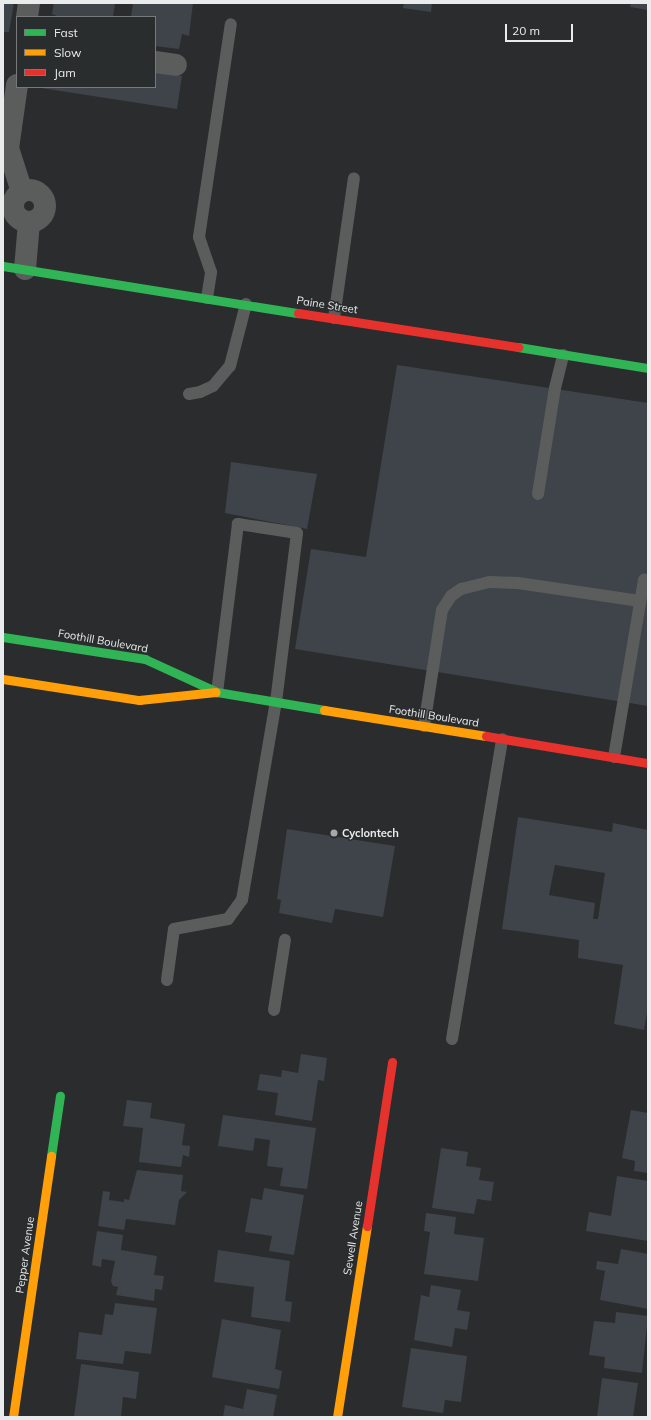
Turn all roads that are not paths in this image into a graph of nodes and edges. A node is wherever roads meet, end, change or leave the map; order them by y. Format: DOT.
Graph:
graph roads {
  1 [pos="29,3"];
  2 [pos="27,16"];
  3 [pos="231,24"];
  4 [pos="17,88"];
  5 [pos="354,178"];
  6 [pos="3,266"];
  7 [pos="25,269"];
  8 [pos="207,298"];
  9 [pos="246,304"];
  10 [pos="334,318"];
  11 [pos="563,355"];
  12 [pos="648,368"];
  13 [pos="189,394"];
  14 [pos="538,494"];
  15 [pos="644,580"];
  16 [pos="640,601"];
  17 [pos="3,637"];
  18 [pos="3,679"];
  19 [pos="217,692"];
  20 [pos="276,702"];
  21 [pos="424,726"];
  22 [pos="502,739"];
  23 [pos="614,757"];
  24 [pos="648,763"];
  25 [pos="285,940"];
  26 [pos="167,980"];
  27 [pos="274,1010"];
  28 [pos="452,1039"];
  29 [pos="392,1062"];
  30 [pos="60,1096"];
  31 [pos="13,1417"];
  32 [pos="338,1417"];
  1 -- 2 [label="street"];
  3 -- 8 [label="lane"];
  4 -- 7 [label="street"];
  5 -- 10 [label="lane"];
  6 -- 7 [label="street, Paine Street"];
  7 -- 8 [label="street, Paine Street"];
  8 -- 9 [label="street, Paine Street"];
  9 -- 10 [label="street, Paine Street"];
  9 -- 13 [label="lane"];
  10 -- 11 [label="street, Paine Street"];
  11 -- 12 [label="street, Paine Street"];
  11 -- 14 [label="lane"];
  15 -- 16 [label="lane"];
  16 -- 21 [label="lane"];
  16 -- 23 [label="lane"];
  17 -- 19 [label="street, Foothill Boulevard"];
  18 -- 19 [label="street, Foothill Boulevard"];
  19 -- 20 [label="street, Foothill Boulevard"];
  19 -- 20 [label="lane"];
  20 -- 21 [label="street, Foothill Boulevard"];
  20 -- 26 [label="lane"];
  21 -- 22 [label="street, Foothill Boulevard"];
  22 -- 23 [label="street, Foothill Boulevard"];
  22 -- 28 [label="lane"];
  23 -- 24 [label="street, Foothill Boulevard"];
  25 -- 27 [label="lane"];
  29 -- 32 [label="street, Sewell Avenue"];
  30 -- 31 [label="street, Pepper Avenue"];
}
